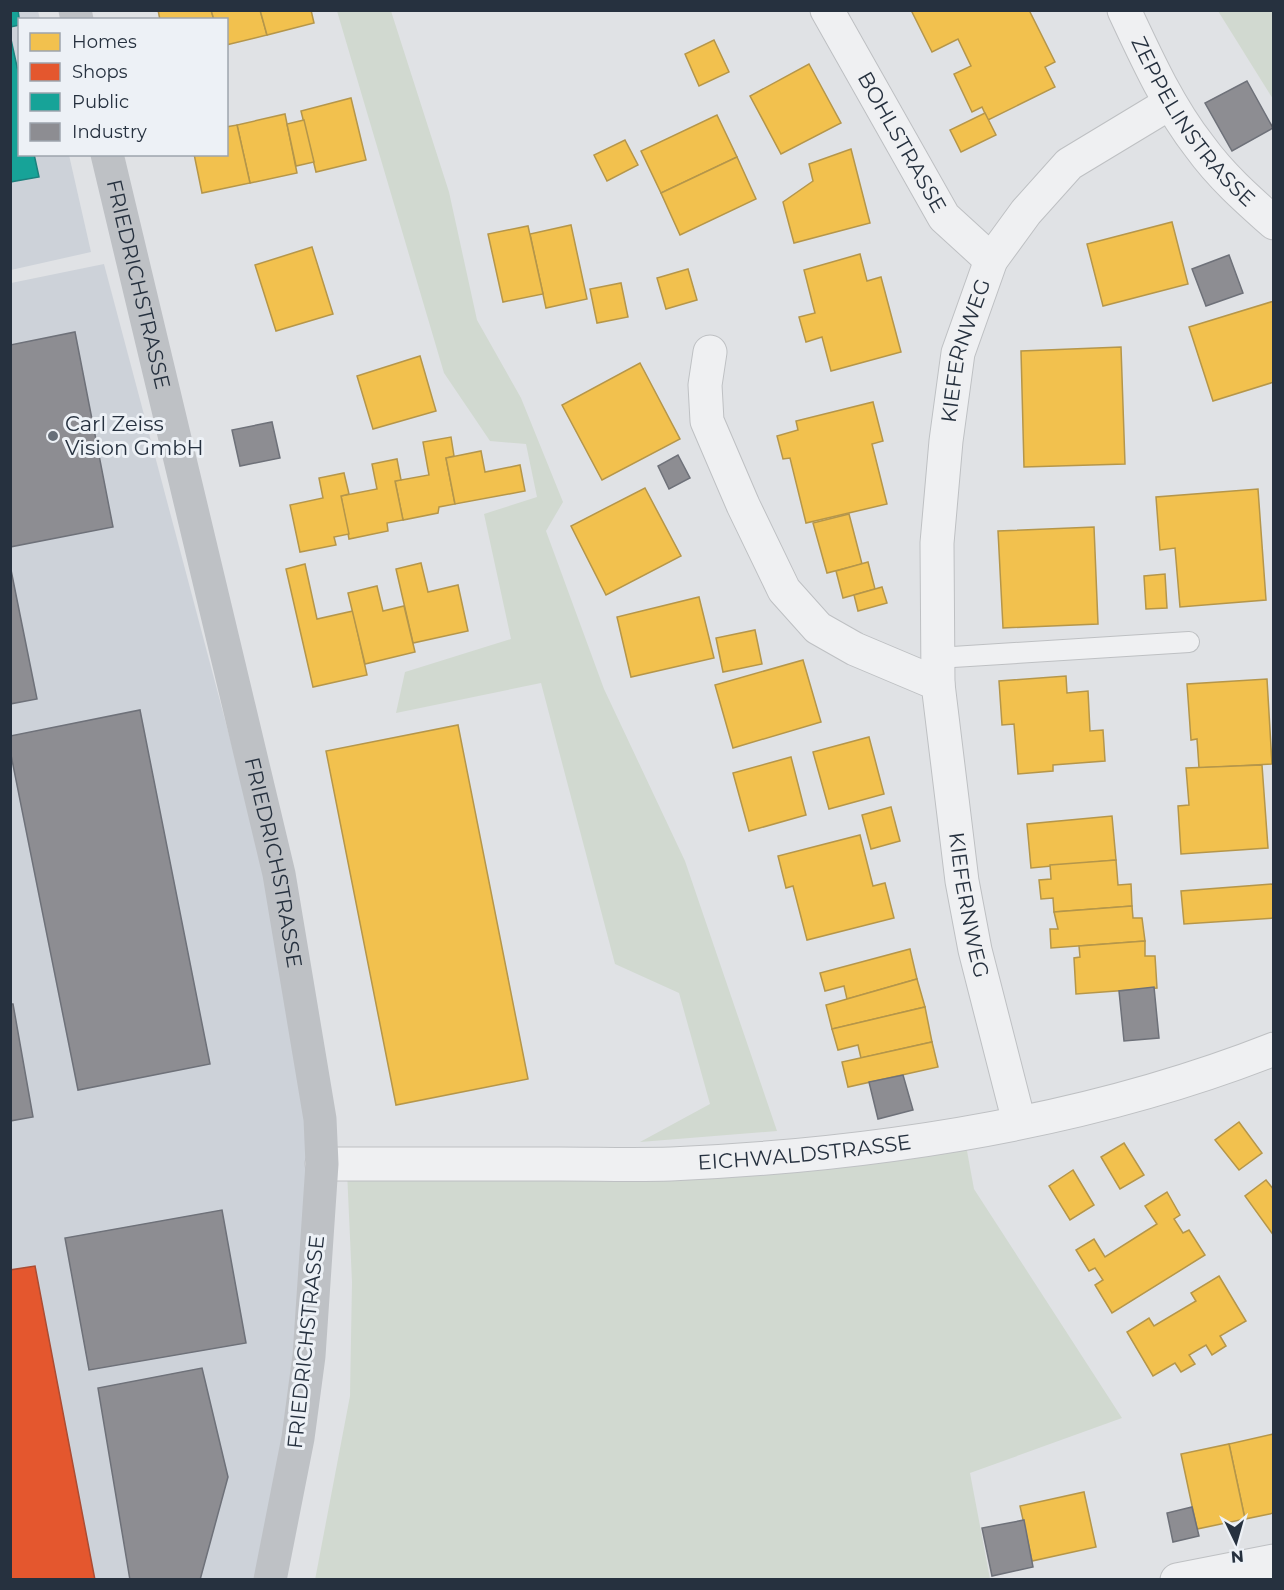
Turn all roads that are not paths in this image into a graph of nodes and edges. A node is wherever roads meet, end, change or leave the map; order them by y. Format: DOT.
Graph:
graph roads {
  1 [pos="827,10"];
  2 [pos="1124,10"];
  3 [pos="1170,103"];
  4 [pos="107,156"];
  5 [pos="1274,223"];
  6 [pos="991,260"];
  7 [pos="710,352"];
  8 [pos="1189,642"];
  9 [pos="938,671"];
  10 [pos="1274,1049"];
  11 [pos="1019,1122"];
  12 [pos="322,1164"];
  13 [pos="1274,1561"];
  14 [pos="270,1580"];
  15 [pos="1177,1580"];
  1 -- 6 [label="street, BOHLSTRASSE"];
  2 -- 3 [label="street, ZEPPELINSTRASSE"];
  3 -- 5 [label="street, ZEPPELINSTRASSE"];
  3 -- 6 [label="street, KIEFERNWEG"];
  4 -- 12 [label="main road, FRIEDRICHSTRASSE"];
  6 -- 9 [label="street, KIEFERNWEG"];
  7 -- 9 [label="street"];
  8 -- 9 [label="lane"];
  9 -- 11 [label="street, KIEFERNWEG"];
  10 -- 11 [label="street, EICHWALDSTRASSE"];
  11 -- 12 [label="street, EICHWALDSTRASSE"];
  12 -- 14 [label="main road, FRIEDRICHSTRASSE"];
  13 -- 15 [label="street"];
}
